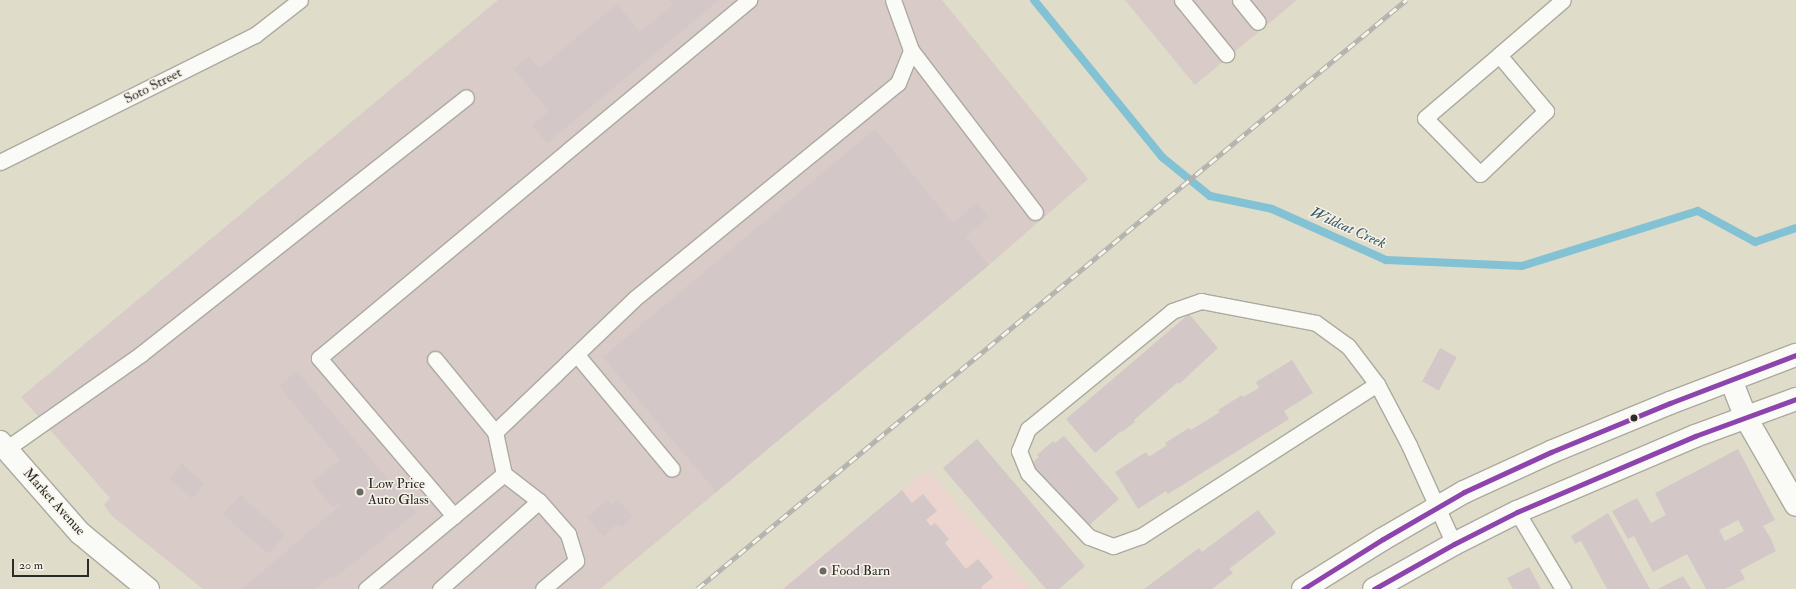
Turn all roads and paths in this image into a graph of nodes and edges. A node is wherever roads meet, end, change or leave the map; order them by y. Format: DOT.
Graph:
graph roads {
  1 [pos="300,0"];
  2 [pos="749,0"];
  3 [pos="893,0"];
  4 [pos="1182,0"];
  5 [pos="1240,0"];
  6 [pos="1564,0"];
  7 [pos="1258,22"];
  8 [pos="911,50"];
  9 [pos="1226,54"];
  10 [pos="1499,55"];
  11 [pos="466,97"];
  12 [pos="0,162"];
  13 [pos="1035,212"];
  14 [pos="577,355"];
  15 [pos="1796,355"];
  16 [pos="435,358"];
  17 [pos="1731,380"];
  18 [pos="1377,384"];
  19 [pos="1796,399"];
  20 [pos="1746,418"];
  21 [pos="495,432"];
  22 [pos="3,445"];
  23 [pos="672,469"];
  24 [pos="504,474"];
  25 [pos="539,501"];
  26 [pos="1796,505"];
  27 [pos="1436,506"];
  28 [pos="1517,512"];
  29 [pos="454,516"];
  30 [pos="1454,544"];
  31 [pos="148,589"];
  32 [pos="366,589"];
  33 [pos="440,589"];
  34 [pos="543,589"];
  35 [pos="1304,589"];
  36 [pos="1374,589"];
  37 [pos="1563,589"];
  1 -- 12 [label="lane, Soto Street"];
  2 -- 29 [label="lane"];
  3 -- 8 [label="lane"];
  4 -- 9 [label="lane"];
  5 -- 7 [label="lane"];
  6 -- 10 [label="lane"];
  8 -- 13 [label="lane"];
  8 -- 14 [label="lane"];
  10 -- 10 [label="lane"];
  11 -- 22 [label="lane"];
  14 -- 21 [label="lane"];
  14 -- 23 [label="lane"];
  15 -- 17 [label="main road"];
  16 -- 21 [label="lane"];
  17 -- 20 [label="main road"];
  17 -- 27 [label="main road"];
  18 -- 18 [label="lane"];
  18 -- 27 [label="lane"];
  19 -- 20 [label="main road"];
  20 -- 26 [label="main road"];
  20 -- 28 [label="main road"];
  21 -- 24 [label="lane"];
  22 -- 31 [label="main road, Market Avenue"];
  24 -- 25 [label="lane"];
  24 -- 29 [label="lane"];
  25 -- 33 [label="lane"];
  25 -- 34 [label="lane"];
  27 -- 30 [label="lane"];
  27 -- 35 [label="main road"];
  28 -- 30 [label="main road"];
  28 -- 37 [label="lane"];
  29 -- 32 [label="lane"];
  30 -- 36 [label="main road"];
}
